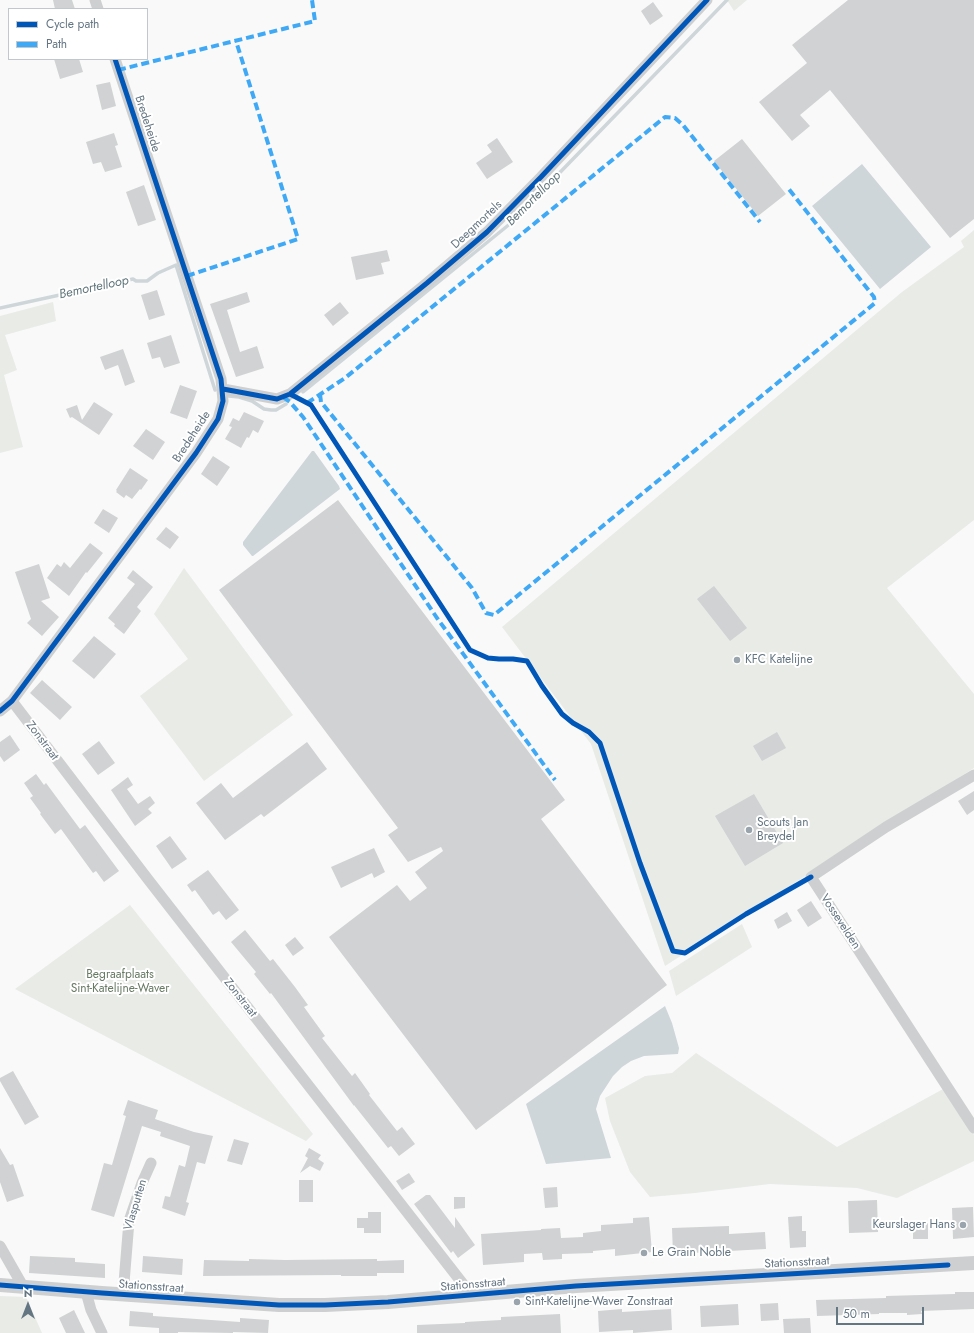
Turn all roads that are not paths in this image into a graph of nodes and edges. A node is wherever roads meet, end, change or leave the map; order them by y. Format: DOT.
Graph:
graph roads {
  1 [pos="707,0"];
  2 [pos="115,60"];
  3 [pos="222,389"];
  4 [pos="12,701"];
  5 [pos="0,710"];
  6 [pos="974,775"];
  7 [pos="974,1128"];
  8 [pos="151,1163"];
  9 [pos="0,1246"];
  10 [pos="974,1263"];
  11 [pos="0,1285"];
  12 [pos="24,1288"];
  13 [pos="86,1292"];
  14 [pos="123,1295"];
  15 [pos="463,1296"];
  16 [pos="102,1333"];
  1 -- 3 [label="street, Deegmortels"];
  2 -- 3 [label="street, Bredeheide"];
  3 -- 4 [label="street, Bredeheide"];
  4 -- 5 [label="street, Bredeheide"];
  4 -- 15 [label="street, Zonstraat"];
  6 -- 7 [label="street, Vossevelden"];
  8 -- 14 [label="street, Vlasputten"];
  9 -- 12 [label="street"];
  10 -- 15 [label="street, Stationsstraat"];
  11 -- 12 [label="street, Stationsstraat"];
  12 -- 13 [label="street, Stationsstraat"];
  13 -- 14 [label="street, Stationsstraat"];
  13 -- 16 [label="street"];
  14 -- 15 [label="street, Stationsstraat"];
}
